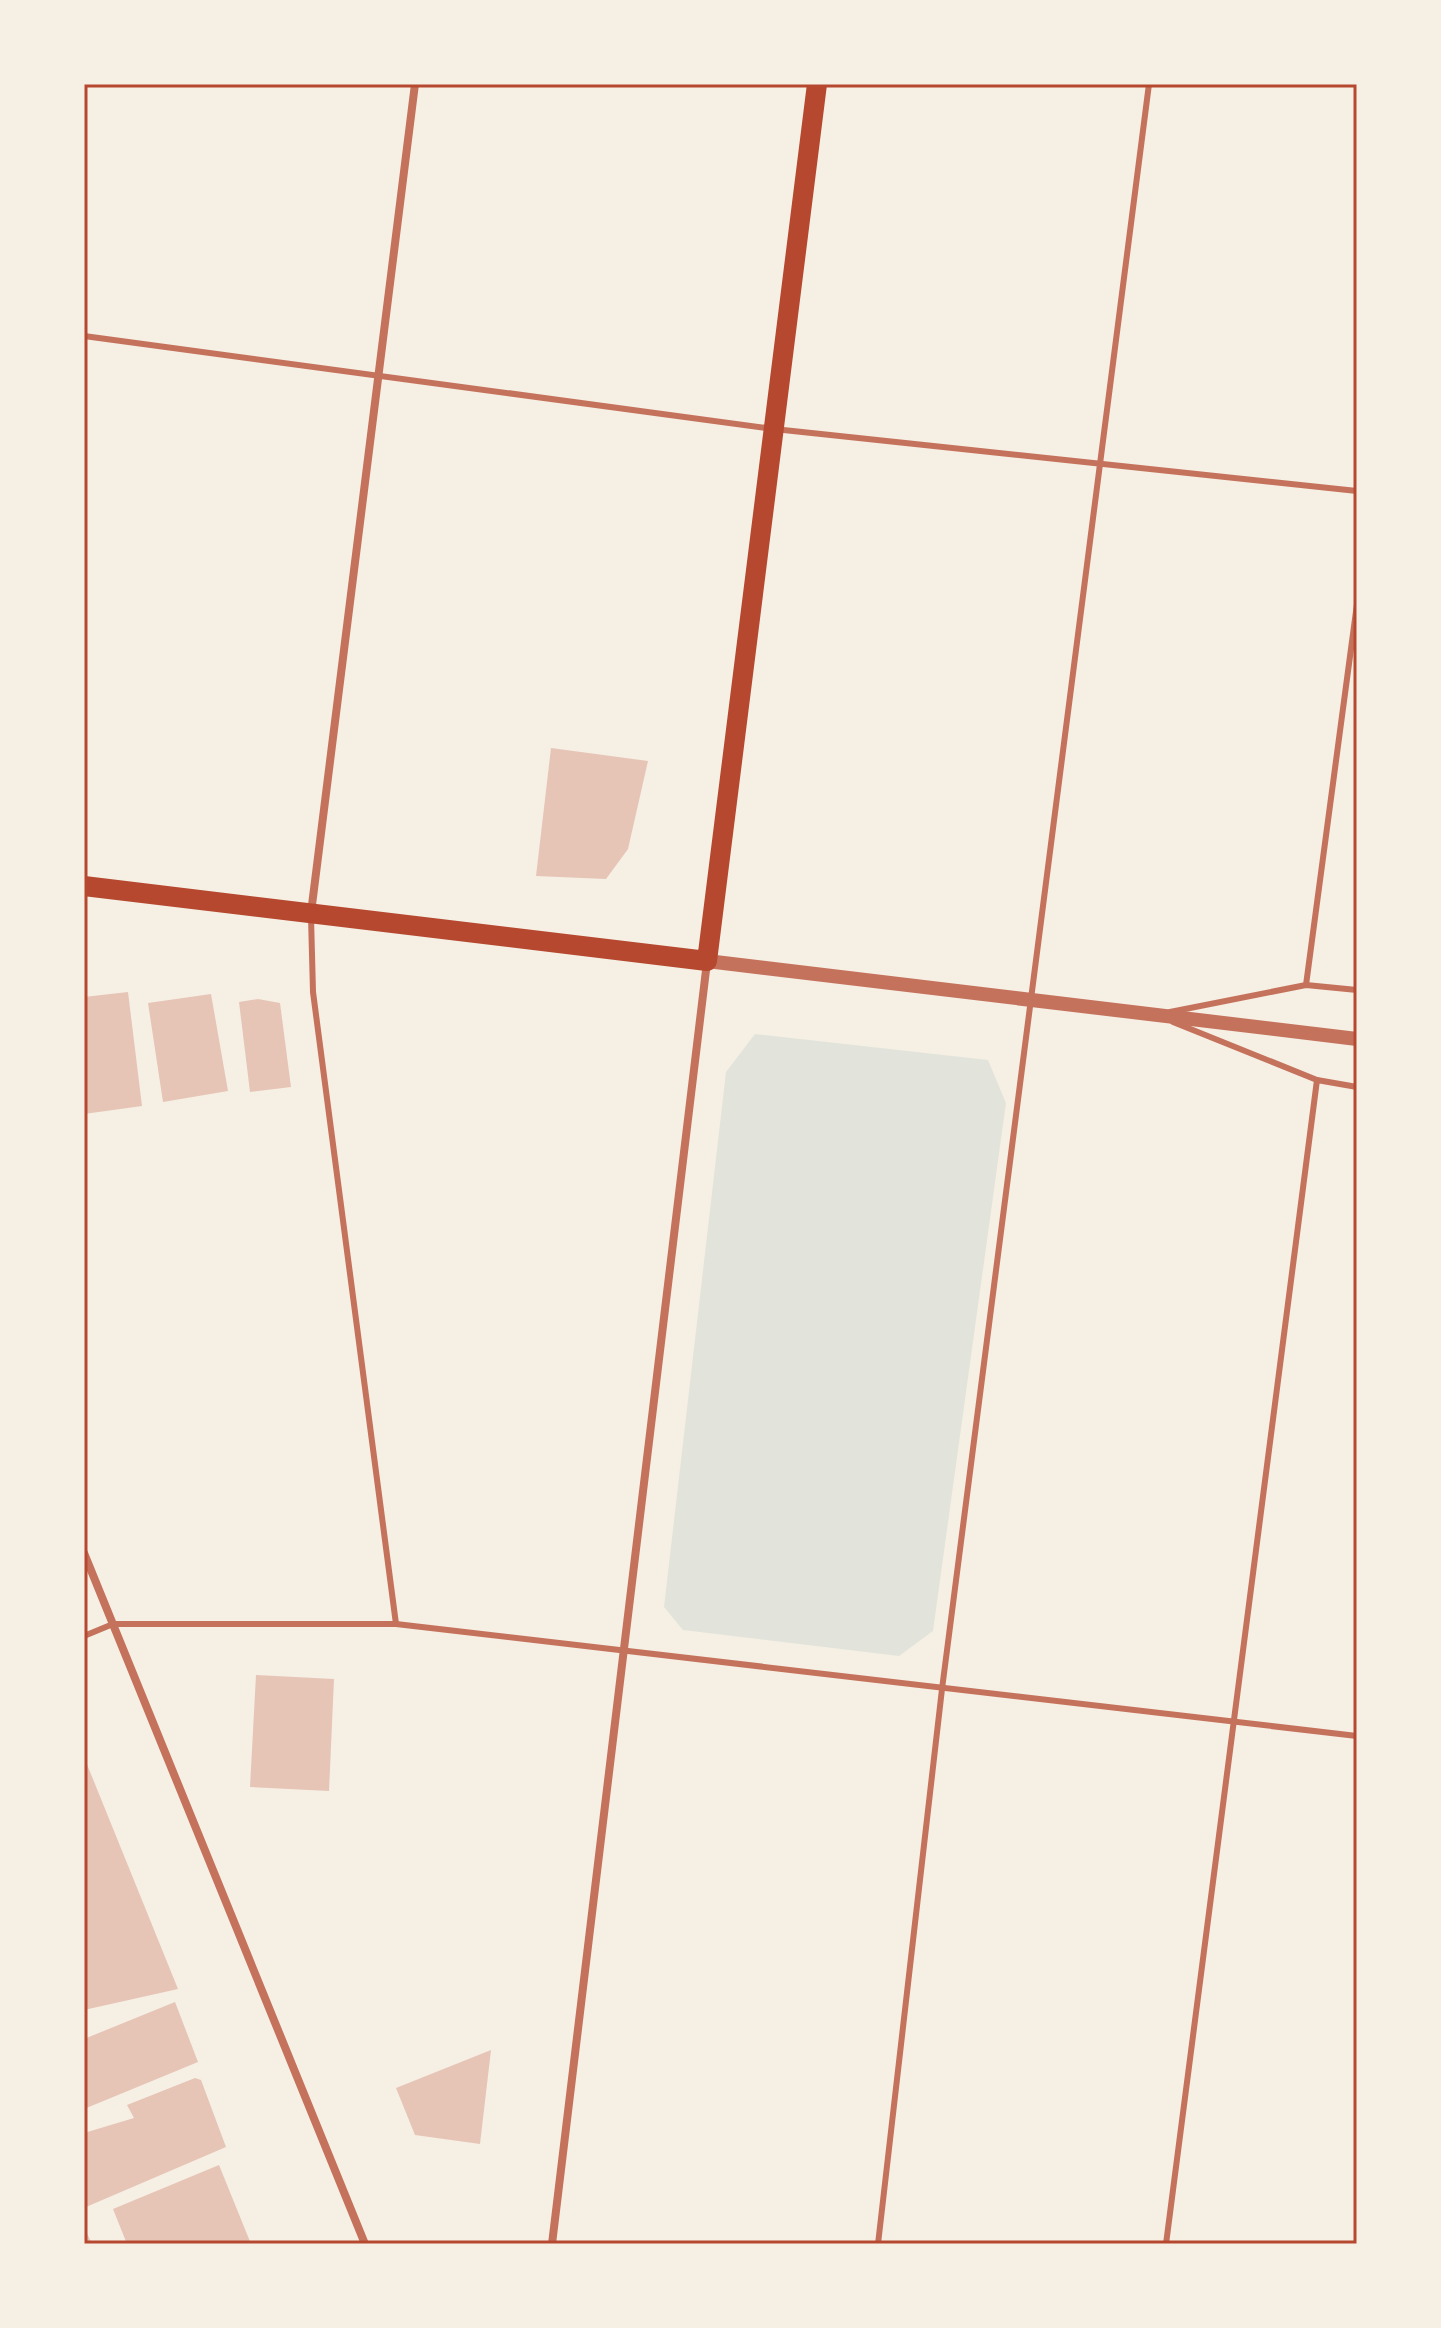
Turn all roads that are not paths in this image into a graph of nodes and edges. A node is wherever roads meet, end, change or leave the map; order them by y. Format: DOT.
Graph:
graph roads {
  1 [pos="415,84"];
  2 [pos="817,84"];
  3 [pos="1149,84"];
  4 [pos="84,336"];
  5 [pos="379,375"];
  6 [pos="774,429"];
  7 [pos="1101,463"];
  8 [pos="1357,491"];
  9 [pos="1357,604"];
  10 [pos="84,886"];
  11 [pos="311,914"];
  12 [pos="707,961"];
  13 [pos="1306,985"];
  14 [pos="1357,990"];
  15 [pos="1032,1000"];
  16 [pos="1155,1015"];
  17 [pos="1353,1038"];
  18 [pos="1317,1080"];
  19 [pos="1357,1087"];
  20 [pos="84,1553"];
  21 [pos="113,1624"];
  22 [pos="396,1624"];
  23 [pos="84,1636"];
  24 [pos="623,1652"];
  25 [pos="942,1689"];
  26 [pos="1234,1722"];
  27 [pos="1357,1736"];
  28 [pos="365,2244"];
  29 [pos="552,2244"];
  30 [pos="878,2244"];
  31 [pos="1166,2244"];
  1 -- 5 [label="street"];
  2 -- 6 [label="main road"];
  3 -- 7 [label="lane"];
  4 -- 5 [label="lane"];
  5 -- 6 [label="lane"];
  5 -- 11 [label="street"];
  6 -- 7 [label="lane"];
  6 -- 12 [label="main road"];
  7 -- 8 [label="lane"];
  7 -- 15 [label="lane"];
  9 -- 13 [label="lane"];
  10 -- 11 [label="main road"];
  11 -- 12 [label="main road"];
  11 -- 22 [label="lane"];
  12 -- 15 [label="street"];
  12 -- 24 [label="street"];
  13 -- 14 [label="lane"];
  13 -- 16 [label="lane"];
  15 -- 16 [label="street"];
  15 -- 25 [label="lane"];
  16 -- 17 [label="street"];
  16 -- 18 [label="lane"];
  18 -- 19 [label="lane"];
  18 -- 26 [label="lane"];
  20 -- 21 [label="street"];
  21 -- 22 [label="lane"];
  21 -- 23 [label="lane"];
  21 -- 28 [label="street"];
  22 -- 24 [label="lane"];
  24 -- 25 [label="lane"];
  24 -- 29 [label="street"];
  25 -- 26 [label="lane"];
  25 -- 30 [label="lane"];
  26 -- 27 [label="lane"];
  26 -- 31 [label="lane"];
}
